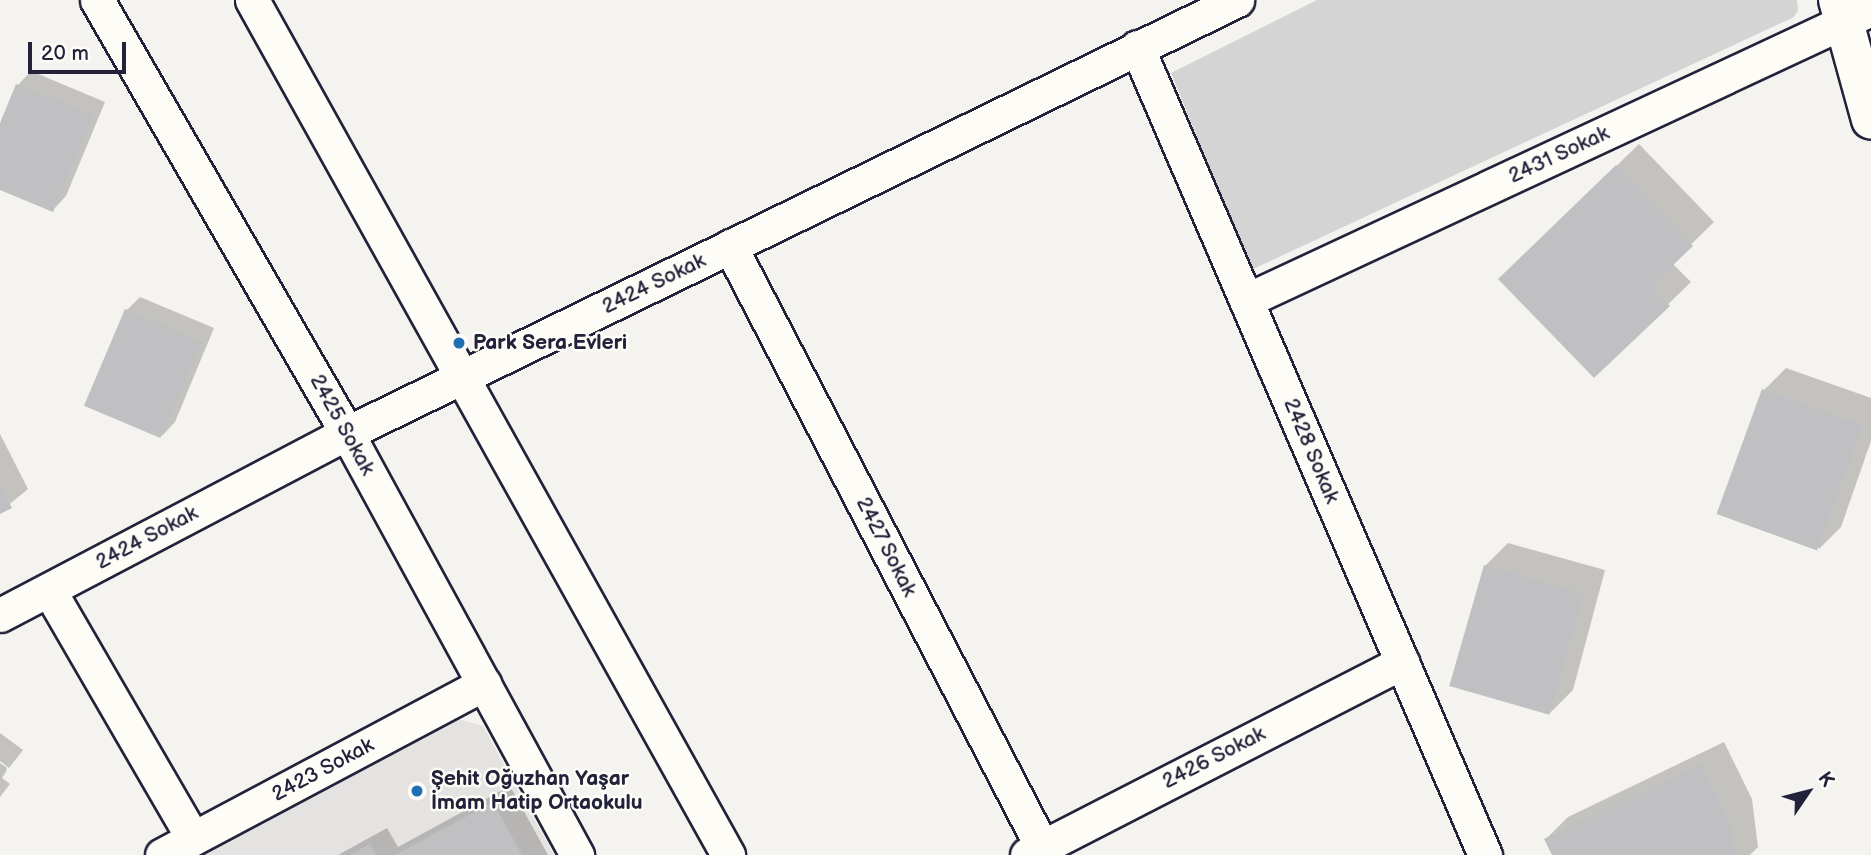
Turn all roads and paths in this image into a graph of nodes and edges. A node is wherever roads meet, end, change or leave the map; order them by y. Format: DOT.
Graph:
graph roads {
  1 [pos="97,0"];
  2 [pos="252,0"];
  3 [pos="1237,0"];
  4 [pos="1851,10"];
  5 [pos="1138,47"];
  6 [pos="1871,120"];
  7 [pos="730,246"];
  8 [pos="1247,300"];
  9 [pos="464,376"];
  10 [pos="347,433"];
  11 [pos="49,590"];
  12 [pos="0,615"];
  13 [pos="1402,662"];
  14 [pos="484,684"];
  15 [pos="193,838"];
  16 [pos="1034,851"];
  17 [pos="162,855"];
  18 [pos="578,855"];
  19 [pos="728,855"];
  20 [pos="1485,855"];
  1 -- 10 [label="street, 2425 Sokak"];
  2 -- 9 [label="street"];
  3 -- 5 [label="street, 2424 Sokak"];
  4 -- 6 [label="street"];
  4 -- 8 [label="street, 2431 Sokak"];
  5 -- 7 [label="street, 2424 Sokak"];
  5 -- 8 [label="street, 2428 Sokak"];
  7 -- 9 [label="street, 2424 Sokak"];
  7 -- 16 [label="street, 2427 Sokak"];
  8 -- 13 [label="street, 2428 Sokak"];
  9 -- 10 [label="street, 2424 Sokak"];
  9 -- 19 [label="street"];
  10 -- 11 [label="street, 2424 Sokak"];
  10 -- 14 [label="street, 2425 Sokak"];
  11 -- 12 [label="street, 2424 Sokak"];
  11 -- 15 [label="street"];
  13 -- 16 [label="street, 2426 Sokak"];
  13 -- 20 [label="street, 2428 Sokak"];
  14 -- 15 [label="street, 2423 Sokak"];
  14 -- 18 [label="street, 2425 Sokak"];
  15 -- 17 [label="street, 2423 Sokak"];
}
